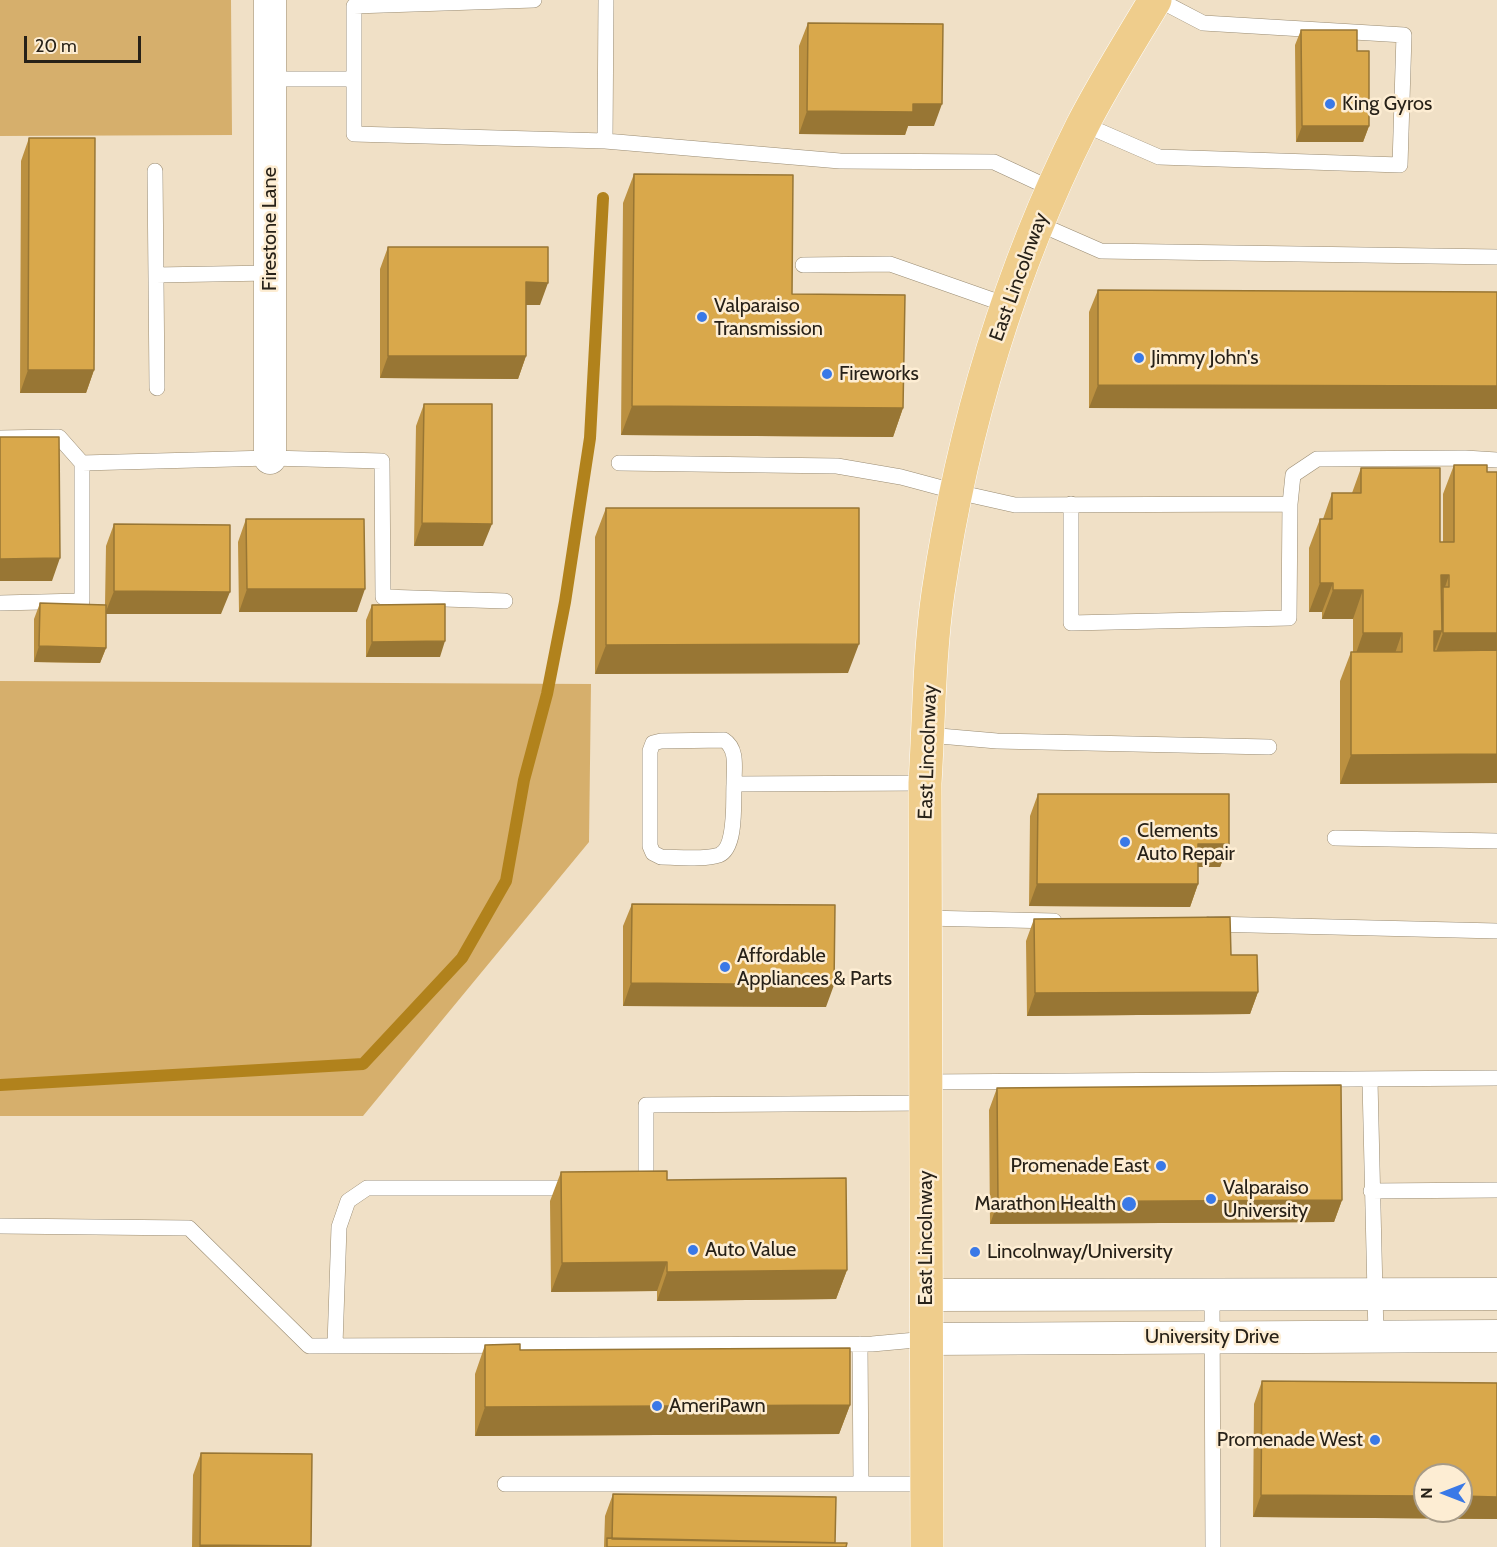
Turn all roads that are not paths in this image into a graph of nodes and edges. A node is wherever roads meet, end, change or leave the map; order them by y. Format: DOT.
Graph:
graph roads {
  1 [pos="270,0"];
  2 [pos="534,0"];
  3 [pos="606,0"];
  4 [pos="1157,0"];
  5 [pos="270,79"];
  6 [pos="354,79"];
  7 [pos="1083,124"];
  8 [pos="605,141"];
  9 [pos="156,171"];
  10 [pos="1052,189"];
  11 [pos="1037,223"];
  12 [pos="1497,257"];
  13 [pos="803,265"];
  14 [pos="270,273"];
  15 [pos="156,275"];
  16 [pos="1007,305"];
  17 [pos="157,388"];
  18 [pos="0,438"];
  19 [pos="270,458"];
  20 [pos="1497,460"];
  21 [pos="82,463"];
  22 [pos="619,464"];
  23 [pos="957,492"];
  24 [pos="1071,504"];
  25 [pos="1290,504"];
  26 [pos="505,601"];
  27 [pos="0,603"];
  28 [pos="928,735"];
  29 [pos="1269,747"];
  30 [pos="925,783"];
  31 [pos="734,784"];
  32 [pos="1335,838"];
  33 [pos="1497,841"];
  34 [pos="925,918"];
  35 [pos="1065,921"];
  36 [pos="1194,924"];
  37 [pos="1497,931"];
  38 [pos="1497,1078"];
  39 [pos="1370,1081"];
  40 [pos="926,1092"];
  41 [pos="588,1188"];
  42 [pos="646,1188"];
  43 [pos="1497,1190"];
  44 [pos="1371,1191"];
  45 [pos="0,1226"];
  46 [pos="1212,1294"];
  47 [pos="1374,1294"];
  48 [pos="1497,1294"];
  49 [pos="927,1295"];
  50 [pos="1213,1336"];
  51 [pos="1376,1336"];
  52 [pos="1497,1336"];
  53 [pos="927,1339"];
  54 [pos="860,1344"];
  55 [pos="335,1345"];
  56 [pos="861,1483"];
  57 [pos="506,1484"];
  58 [pos="927,1484"];
  59 [pos="927,1547"];
  60 [pos="1213,1547"];
  1 -- 5 [label="street, Firestone Lane"];
  2 -- 6 [label="lane"];
  3 -- 8 [label="lane"];
  4 -- 7 [label="main road, East Lincolnway"];
  4 -- 7 [label="lane"];
  5 -- 6 [label="lane"];
  5 -- 14 [label="street, Firestone Lane"];
  6 -- 8 [label="lane"];
  7 -- 10 [label="main road, East Lincolnway"];
  8 -- 10 [label="lane"];
  9 -- 15 [label="lane"];
  10 -- 11 [label="main road, East Lincolnway"];
  11 -- 12 [label="lane"];
  11 -- 16 [label="main road, East Lincolnway"];
  13 -- 16 [label="lane"];
  14 -- 15 [label="lane"];
  14 -- 19 [label="street, Firestone Lane"];
  15 -- 17 [label="lane"];
  16 -- 23 [label="main road, East Lincolnway"];
  18 -- 21 [label="lane"];
  19 -- 21 [label="lane"];
  19 -- 26 [label="lane"];
  20 -- 25 [label="lane"];
  21 -- 27 [label="lane"];
  22 -- 23 [label="lane"];
  23 -- 24 [label="lane"];
  23 -- 28 [label="main road, East Lincolnway"];
  24 -- 25 [label="lane"];
  24 -- 25 [label="lane"];
  28 -- 29 [label="lane"];
  28 -- 30 [label="main road, East Lincolnway"];
  30 -- 31 [label="lane"];
  30 -- 34 [label="main road, East Lincolnway"];
  31 -- 31 [label="lane"];
  32 -- 33 [label="lane"];
  34 -- 35 [label="lane"];
  34 -- 40 [label="main road, East Lincolnway"];
  36 -- 37 [label="lane"];
  38 -- 39 [label="lane"];
  39 -- 40 [label="lane"];
  39 -- 44 [label="lane"];
  40 -- 42 [label="lane"];
  40 -- 49 [label="main road, East Lincolnway"];
  41 -- 55 [label="lane"];
  43 -- 44 [label="lane"];
  44 -- 47 [label="lane"];
  45 -- 55 [label="lane"];
  46 -- 47 [label="street"];
  46 -- 49 [label="street"];
  46 -- 50 [label="lane"];
  47 -- 48 [label="street"];
  47 -- 51 [label="lane"];
  49 -- 53 [label="main road, East Lincolnway"];
  50 -- 51 [label="street, University Drive"];
  50 -- 53 [label="street, University Drive"];
  50 -- 60 [label="lane"];
  51 -- 52 [label="street, University Drive"];
  53 -- 54 [label="lane"];
  53 -- 58 [label="main road, East Lincolnway"];
  54 -- 55 [label="lane"];
  54 -- 56 [label="lane"];
  56 -- 57 [label="lane"];
  56 -- 58 [label="lane"];
  58 -- 59 [label="main road, East Lincolnway"];
}
